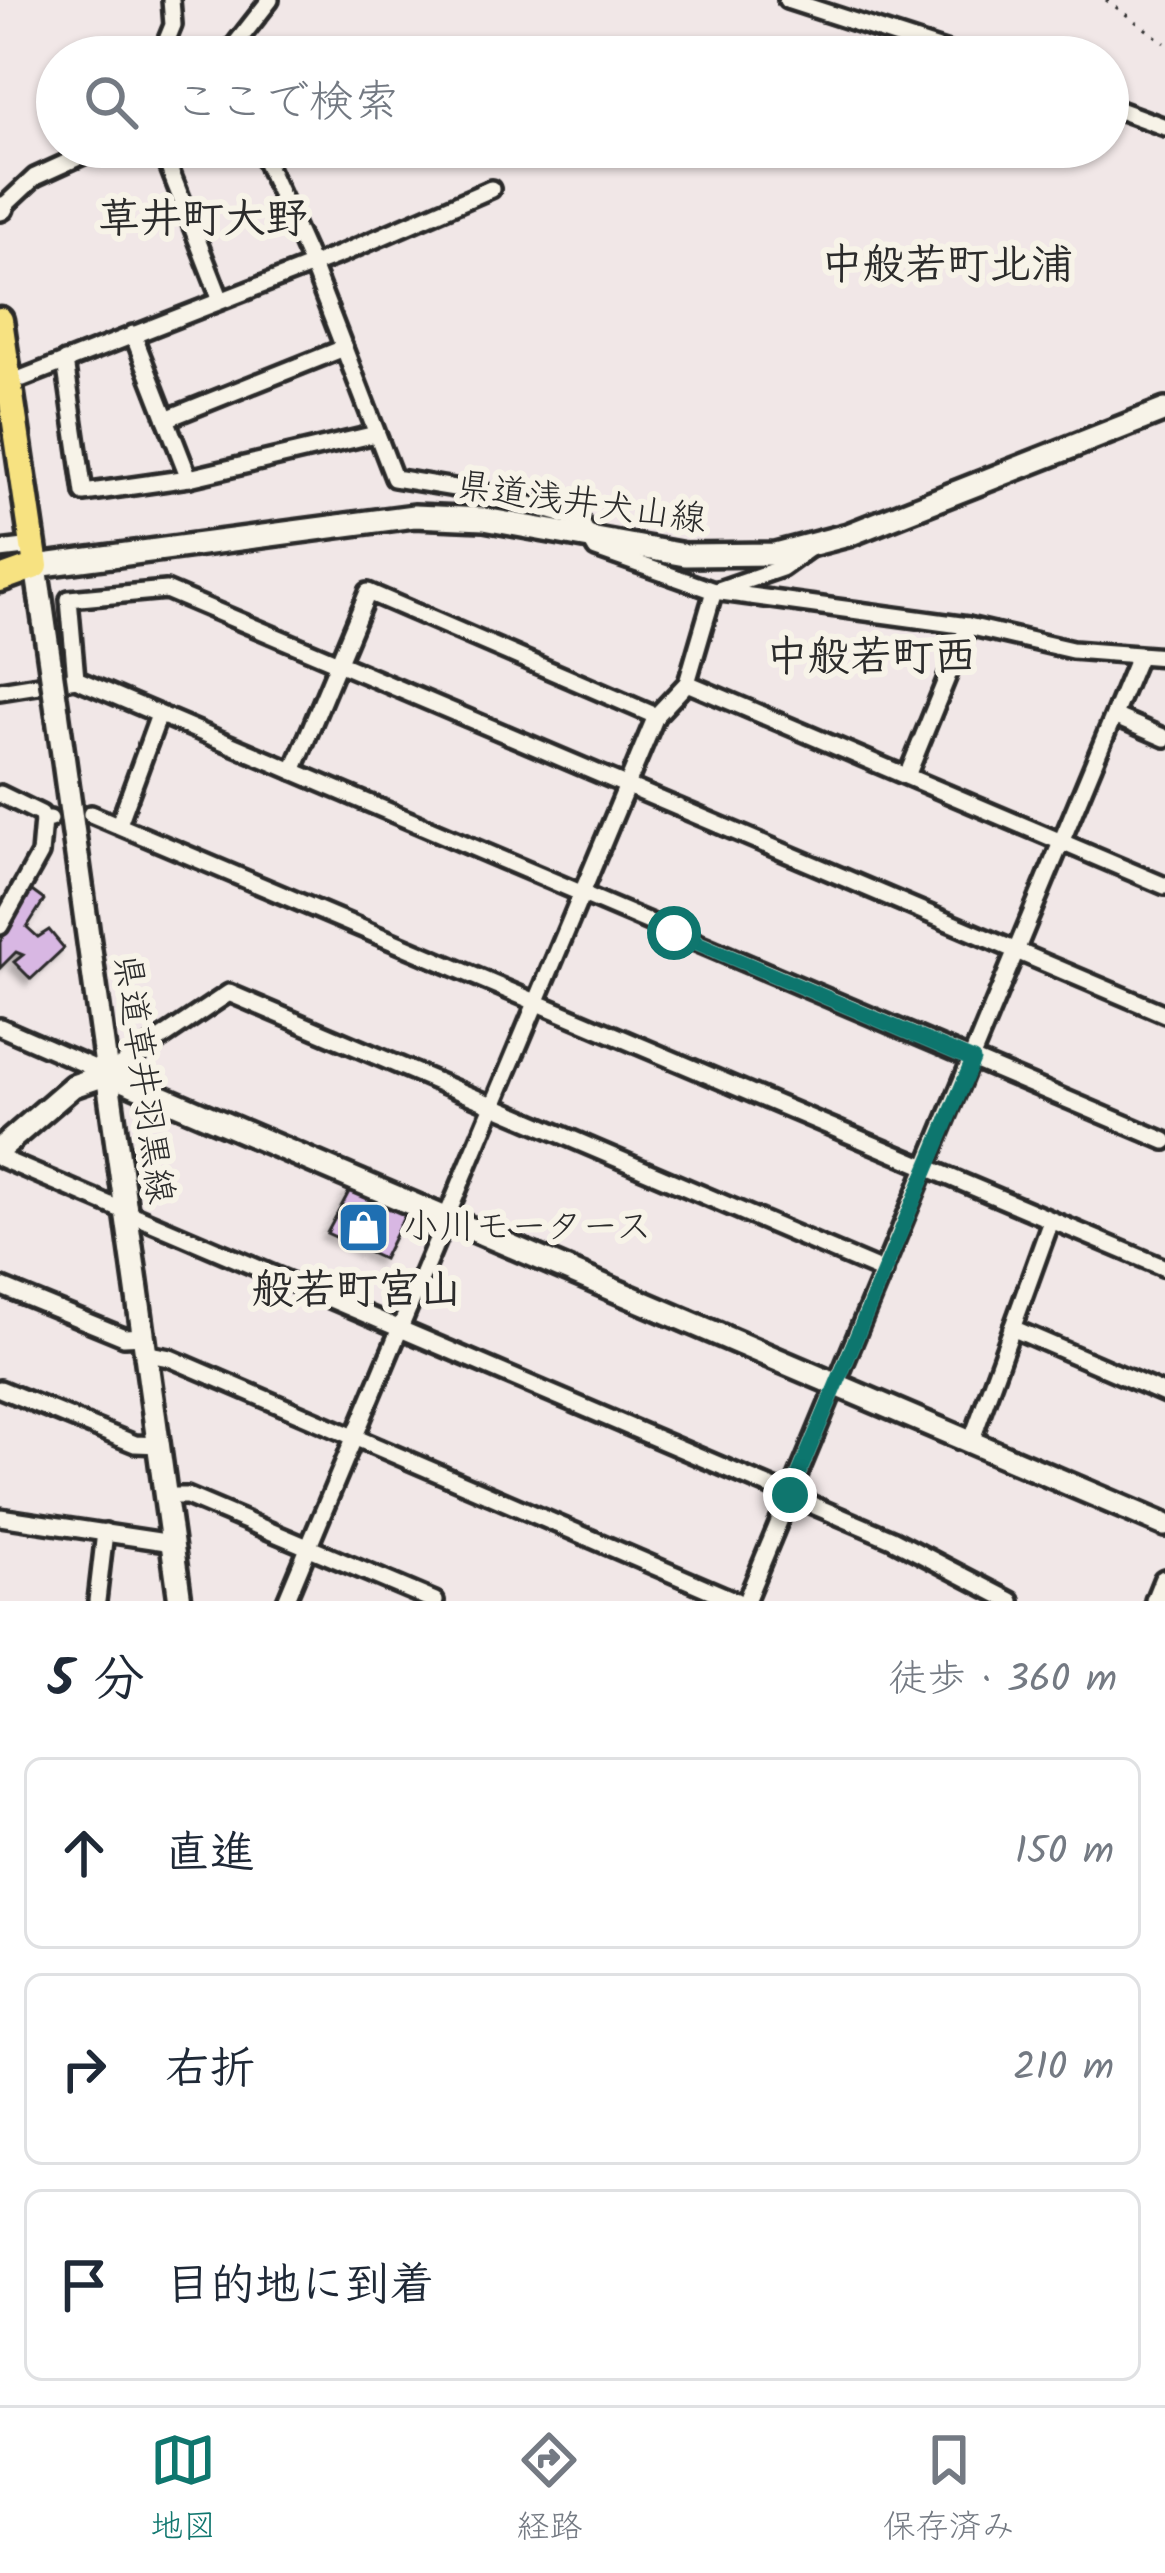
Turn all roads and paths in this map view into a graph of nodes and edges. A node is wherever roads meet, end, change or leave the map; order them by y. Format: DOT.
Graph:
graph roads {
  1 [pos="171,0"];
  2 [pos="270,0"];
  3 [pos="787,0"];
  4 [pos="1106,0"];
  5 [pos="168,36"];
  6 [pos="242,36"];
  7 [pos="898,36"];
  8 [pos="1165,43"];
  9 [pos="1129,114"];
  10 [pos="1165,127"];
  11 [pos="54,168"];
  12 [pos="169,168"];
  13 [pos="269,168"];
  14 [pos="491,190"];
  15 [pos="1,208"];
  16 [pos="312,265"];
  17 [pos="220,298"];
  18 [pos="0,320"];
  19 [pos="133,334"];
  20 [pos="344,348"];
  21 [pos="65,362"];
  22 [pos="23,378"];
  23 [pos="1165,410"];
  24 [pos="166,419"];
  25 [pos="376,434"];
  26 [pos="189,478"];
  27 [pos="592,537"];
  28 [pos="812,547"];
  29 [pos="0,550"];
  30 [pos="34,556"];
  31 [pos="0,579"];
  32 [pos="713,591"];
  33 [pos="968,626"];
  34 [pos="1138,657"];
  35 [pos="1165,657"];
  36 [pos="337,663"];
  37 [pos="76,679"];
  38 [pos="687,683"];
  39 [pos="0,691"];
  40 [pos="159,715"];
  41 [pos="656,716"];
  42 [pos="1114,716"];
  43 [pos="1165,738"];
  44 [pos="293,771"];
  45 [pos="907,776"];
  46 [pos="628,785"];
  47 [pos="0,794"];
  48 [pos="92,814"];
  49 [pos="119,824"];
  50 [pos="1064,844"];
  51 [pos="1165,886"];
  52 [pos="581,893"];
  53 [pos="8,897"];
  54 [pos="0,926"];
  55 [pos="1018,952"];
  56 [pos="537,1002"];
  57 [pos="1165,1015"];
  58 [pos="0,1027"];
  59 [pos="973,1060"];
  60 [pos="108,1074"];
  61 [pos="491,1107"];
  62 [pos="1165,1142"];
  63 [pos="0,1149"];
  64 [pos="0,1158"];
  65 [pos="927,1169"];
  66 [pos="128,1212"];
  67 [pos="445,1219"];
  68 [pos="1051,1221"];
  69 [pos="1165,1268"];
  70 [pos="884,1272"];
  71 [pos="0,1286"];
  72 [pos="399,1327"];
  73 [pos="1012,1328"];
  74 [pos="147,1345"];
  75 [pos="835,1385"];
  76 [pos="0,1389"];
  77 [pos="1165,1394"];
  78 [pos="355,1436"];
  79 [pos="971,1442"];
  80 [pos="161,1445"];
  81 [pos="790,1495"];
  82 [pos="166,1496"];
  83 [pos="0,1517"];
  84 [pos="1165,1525"];
  85 [pos="105,1532"];
  86 [pos="172,1543"];
  87 [pos="309,1547"];
  88 [pos="1165,1581"];
  89 [pos="417,1597"];
  90 [pos="97,1601"];
  91 [pos="180,1601"];
  92 [pos="286,1601"];
  93 [pos="435,1601"];
  94 [pos="736,1601"];
  95 [pos="746,1601"];
  96 [pos="1011,1601"];
  97 [pos="1157,1601"];
  1 -- 5 [label="street"];
  2 -- 6 [label="street"];
  3 -- 7 [label="street"];
  4 -- 8 [label="path"];
  9 -- 10 [label="street"];
  11 -- 15 [label="street"];
  12 -- 17 [label="street"];
  13 -- 16 [label="street"];
  14 -- 16 [label="street"];
  16 -- 17 [label="street"];
  16 -- 20 [label="street"];
  17 -- 19 [label="street"];
  18 -- 30 [label="main road"];
  19 -- 21 [label="street"];
  19 -- 24 [label="street"];
  20 -- 24 [label="street"];
  20 -- 25 [label="street"];
  21 -- 22 [label="street"];
  21 -- 26 [label="street"];
  23 -- 28 [label="main road, 県道浅井犬山線"];
  24 -- 26 [label="street"];
  25 -- 26 [label="street"];
  25 -- 27 [label="street"];
  27 -- 28 [label="main road, 県道浅井犬山線"];
  27 -- 30 [label="main road, 県道浅井犬山線"];
  27 -- 32 [label="street"];
  28 -- 32 [label="street"];
  29 -- 30 [label="street"];
  30 -- 31 [label="main road"];
  30 -- 60 [label="main road, 県道草井羽黒線, bridge"];
  32 -- 33 [label="street"];
  32 -- 38 [label="street"];
  33 -- 34 [label="street"];
  33 -- 45 [label="street"];
  34 -- 35 [label="street"];
  34 -- 42 [label="street"];
  36 -- 37 [label="street"];
  36 -- 41 [label="street"];
  36 -- 44 [label="street"];
  36 -- 46 [label="street"];
  37 -- 39 [label="street"];
  37 -- 40 [label="street"];
  38 -- 41 [label="street"];
  38 -- 45 [label="street"];
  40 -- 44 [label="street"];
  40 -- 49 [label="street"];
  41 -- 46 [label="street"];
  42 -- 43 [label="street"];
  42 -- 50 [label="street"];
  44 -- 52 [label="street"];
  45 -- 50 [label="street"];
  46 -- 52 [label="street"];
  46 -- 55 [label="street"];
  47 -- 53 [label="street"];
  48 -- 49 [label="street"];
  49 -- 56 [label="street"];
  50 -- 51 [label="street"];
  50 -- 55 [label="street"];
  52 -- 56 [label="street"];
  52 -- 59 [label="street"];
  53 -- 54 [label="street"];
  55 -- 57 [label="street"];
  55 -- 59 [label="street"];
  56 -- 61 [label="street"];
  56 -- 65 [label="street"];
  58 -- 60 [label="street"];
  59 -- 62 [label="street"];
  59 -- 65 [label="street"];
  60 -- 61 [label="street"];
  60 -- 63 [label="main road"];
  60 -- 66 [label="main road, 県道草井羽黒線"];
  60 -- 67 [label="main road"];
  61 -- 67 [label="street"];
  61 -- 70 [label="street"];
  64 -- 66 [label="street"];
  65 -- 68 [label="street"];
  65 -- 70 [label="street"];
  66 -- 72 [label="street"];
  66 -- 74 [label="main road, 県道草井羽黒線"];
  67 -- 72 [label="street"];
  67 -- 75 [label="main road"];
  68 -- 69 [label="street"];
  68 -- 73 [label="street"];
  70 -- 75 [label="street"];
  71 -- 74 [label="street"];
  72 -- 78 [label="street"];
  72 -- 81 [label="street"];
  73 -- 77 [label="street"];
  73 -- 79 [label="street"];
  74 -- 78 [label="street"];
  74 -- 80 [label="main road, 県道草井羽黒線"];
  75 -- 79 [label="main road"];
  75 -- 81 [label="street"];
  76 -- 80 [label="street"];
  78 -- 87 [label="street"];
  78 -- 94 [label="street"];
  79 -- 84 [label="main road"];
  80 -- 82 [label="main road, 県道草井羽黒線"];
  81 -- 95 [label="street"];
  81 -- 96 [label="street"];
  82 -- 86 [label="main road, 県道草井羽黒線"];
  82 -- 87 [label="street"];
  83 -- 85 [label="street"];
  85 -- 86 [label="street"];
  85 -- 90 [label="street"];
  86 -- 91 [label="main road, 県道草井羽黒線"];
  87 -- 89 [label="street"];
  87 -- 92 [label="street"];
  88 -- 97 [label="main road"];
  89 -- 93 [label="street"];
}
